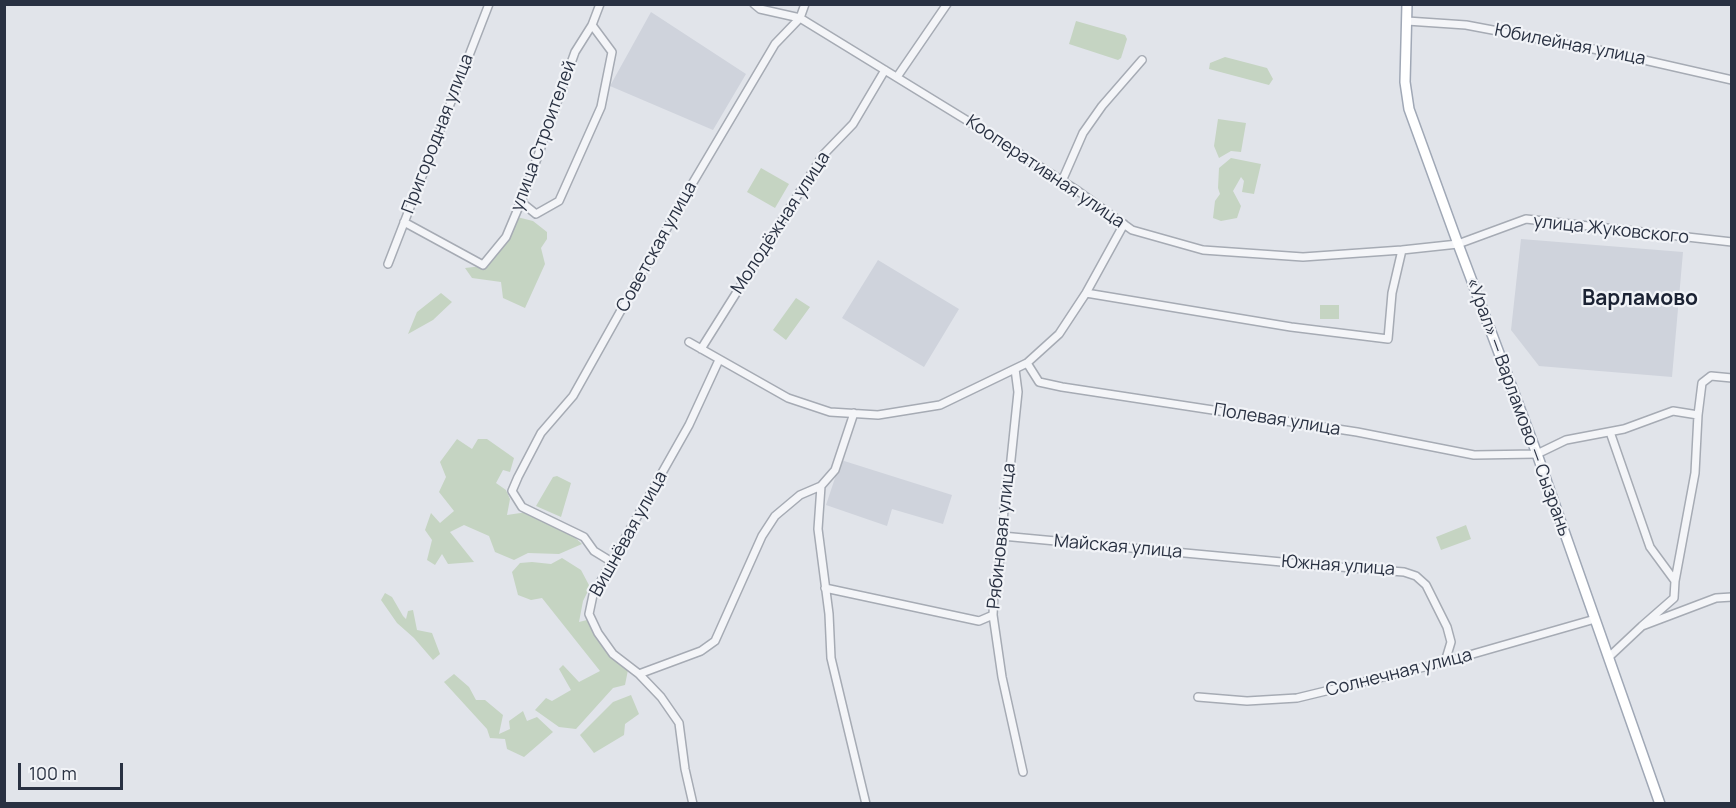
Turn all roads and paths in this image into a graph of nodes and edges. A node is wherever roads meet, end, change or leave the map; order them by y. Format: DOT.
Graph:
graph roads {
  1 [pos="489,4"];
  2 [pos="600,4"];
  3 [pos="754,4"];
  4 [pos="804,4"];
  5 [pos="947,4"];
  6 [pos="1407,4"];
  7 [pos="800,18"];
  8 [pos="1407,21"];
  9 [pos="592,25"];
  10 [pos="1142,60"];
  11 [pos="885,70"];
  12 [pos="897,77"];
  13 [pos="1731,80"];
  14 [pos="1062,181"];
  15 [pos="521,201"];
  16 [pos="404,222"];
  17 [pos="1124,224"];
  18 [pos="1731,242"];
  19 [pos="1458,244"];
  20 [pos="1402,250"];
  21 [pos="388,264"];
  22 [pos="1086,293"];
  23 [pos="689,342"];
  24 [pos="701,350"];
  25 [pos="719,360"];
  26 [pos="1027,363"];
  27 [pos="1015,369"];
  28 [pos="1731,378"];
  29 [pos="854,413"];
  30 [pos="1698,415"];
  31 [pos="1610,432"];
  32 [pos="1537,454"];
  33 [pos="821,486"];
  34 [pos="1002,536"];
  35 [pos="1234,558"];
  36 [pos="612,562"];
  37 [pos="1675,581"];
  38 [pos="825,588"];
  39 [pos="1731,597"];
  40 [pos="993,615"];
  41 [pos="1595,618"];
  42 [pos="1642,626"];
  43 [pos="1609,657"];
  44 [pos="1445,662"];
  45 [pos="639,674"];
  46 [pos="1198,697"];
  47 [pos="1023,772"];
  48 [pos="693,804"];
  49 [pos="866,804"];
  50 [pos="1660,804"];
  1 -- 16 [label="street, Пригородная улица"];
  2 -- 9 [label="street, улица Строителей"];
  3 -- 7 [label="street, Кооперативная улица"];
  4 -- 7 [label="street, Советская улица"];
  5 -- 12 [label="street"];
  6 -- 8 [label="main road, «Урал» — Варламово — Сызрань"];
  7 -- 11 [label="street, Кооперативная улица"];
  7 -- 36 [label="street, Советская улица"];
  8 -- 13 [label="street, Юбилейная улица"];
  8 -- 19 [label="main road, «Урал» — Варламово — Сызрань"];
  9 -- 15 [label="street, улица Строителей"];
  9 -- 15 [label="street"];
  10 -- 14 [label="street"];
  11 -- 12 [label="street, Кооперативная улица"];
  11 -- 24 [label="street, Молодёжная улица"];
  12 -- 14 [label="street, Кооперативная улица"];
  14 -- 17 [label="street, Кооперативная улица"];
  15 -- 16 [label="street, улица Строителей"];
  16 -- 21 [label="street, Пригородная улица"];
  17 -- 20 [label="street, Кооперативная улица"];
  17 -- 22 [label="street"];
  18 -- 19 [label="street, улица Жуковского"];
  19 -- 20 [label="street, Кооперативная улица"];
  19 -- 32 [label="main road, «Урал» — Варламово — Сызрань"];
  20 -- 22 [label="street"];
  22 -- 26 [label="street"];
  23 -- 24 [label="street"];
  24 -- 25 [label="street"];
  25 -- 29 [label="street"];
  25 -- 36 [label="street, Вишнёвая улица"];
  26 -- 27 [label="street"];
  26 -- 32 [label="street, Полевая улица"];
  27 -- 29 [label="street"];
  27 -- 34 [label="street, Рябиновая улица"];
  28 -- 30 [label="street"];
  29 -- 33 [label="street"];
  30 -- 31 [label="street"];
  30 -- 37 [label="street"];
  31 -- 32 [label="street"];
  31 -- 37 [label="street"];
  32 -- 41 [label="main road, «Урал» — Варламово — Сызрань"];
  33 -- 38 [label="street"];
  33 -- 45 [label="street"];
  34 -- 35 [label="street, Майская улица"];
  34 -- 40 [label="street, Рябиновая улица"];
  35 -- 44 [label="street, Южная улица"];
  36 -- 45 [label="street, Вишнёвая улица"];
  37 -- 42 [label="street"];
  38 -- 40 [label="street"];
  38 -- 49 [label="street"];
  39 -- 42 [label="street"];
  40 -- 47 [label="street, Рябиновая улица"];
  41 -- 43 [label="main road, «Урал» — Варламово — Сызрань"];
  41 -- 44 [label="street, Солнечная улица"];
  42 -- 43 [label="street"];
  43 -- 50 [label="main road, «Урал» — Варламово — Сызрань"];
  44 -- 46 [label="street, Солнечная улица"];
  45 -- 48 [label="street"];
}
